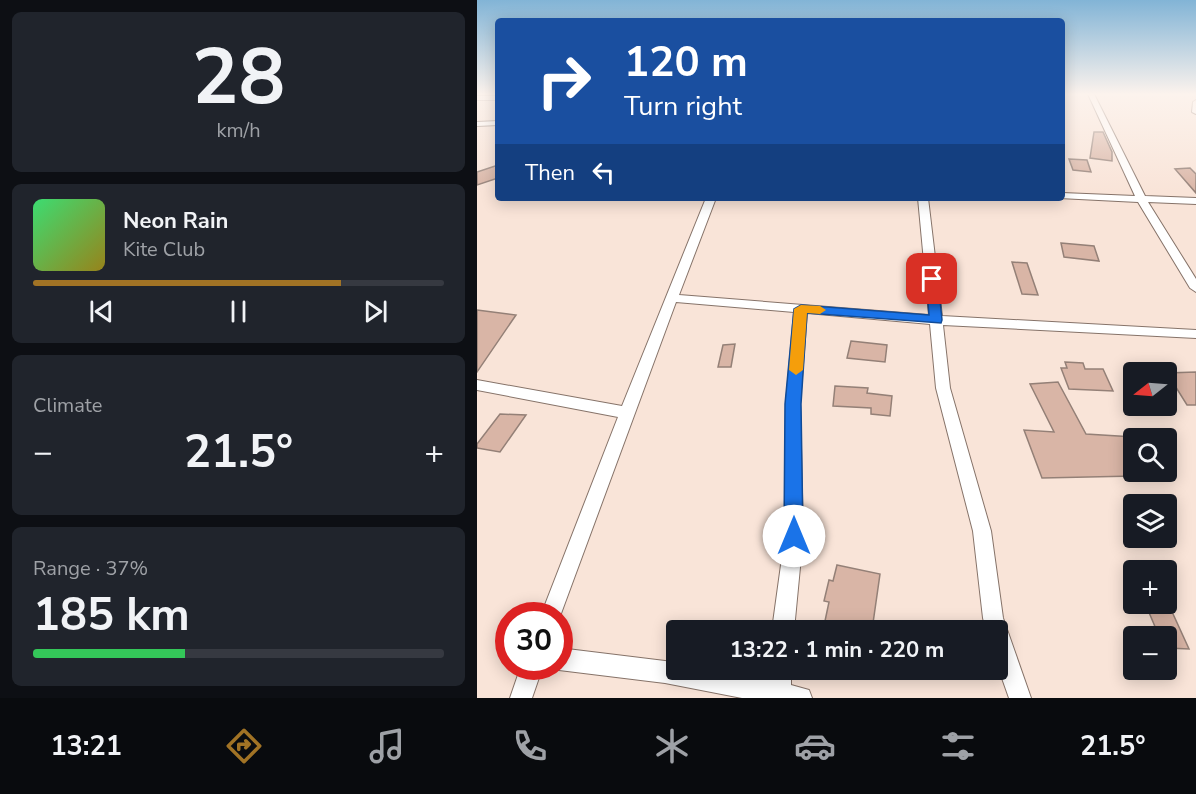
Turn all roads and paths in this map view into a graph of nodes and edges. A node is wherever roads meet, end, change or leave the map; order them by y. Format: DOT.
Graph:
graph roads {
  1 [pos="1107,127"];
  2 [pos="1065,196"];
  3 [pos="1142,200"];
  4 [pos="710,201"];
  5 [pos="923,201"];
  6 [pos="1196,201"];
  7 [pos="1196,288"];
  8 [pos="672,298"];
  9 [pos="801,309"];
  10 [pos="936,320"];
  11 [pos="1196,334"];
  12 [pos="477,385"];
  13 [pos="626,413"];
  14 [pos="556,602"];
  15 [pos="784,620"];
  16 [pos="994,620"];
  17 [pos="573,661"];
  18 [pos="1008,663"];
  19 [pos="527,680"];
  20 [pos="780,680"];
  21 [pos="779,695"];
  22 [pos="521,698"];
  23 [pos="801,698"];
  24 [pos="1020,698"];
  1 -- 3 [label="street"];
  2 -- 3 [label="street"];
  3 -- 6 [label="street"];
  3 -- 7 [label="street"];
  4 -- 8 [label="street"];
  5 -- 10 [label="street"];
  8 -- 9 [label="street"];
  8 -- 13 [label="street"];
  9 -- 10 [label="street"];
  9 -- 15 [label="street"];
  10 -- 11 [label="street"];
  10 -- 16 [label="street"];
  12 -- 13 [label="street"];
  13 -- 14 [label="street"];
  17 -- 21 [label="street"];
  18 -- 24 [label="street"];
  19 -- 22 [label="street"];
  20 -- 21 [label="street"];
  21 -- 23 [label="street"];
}
